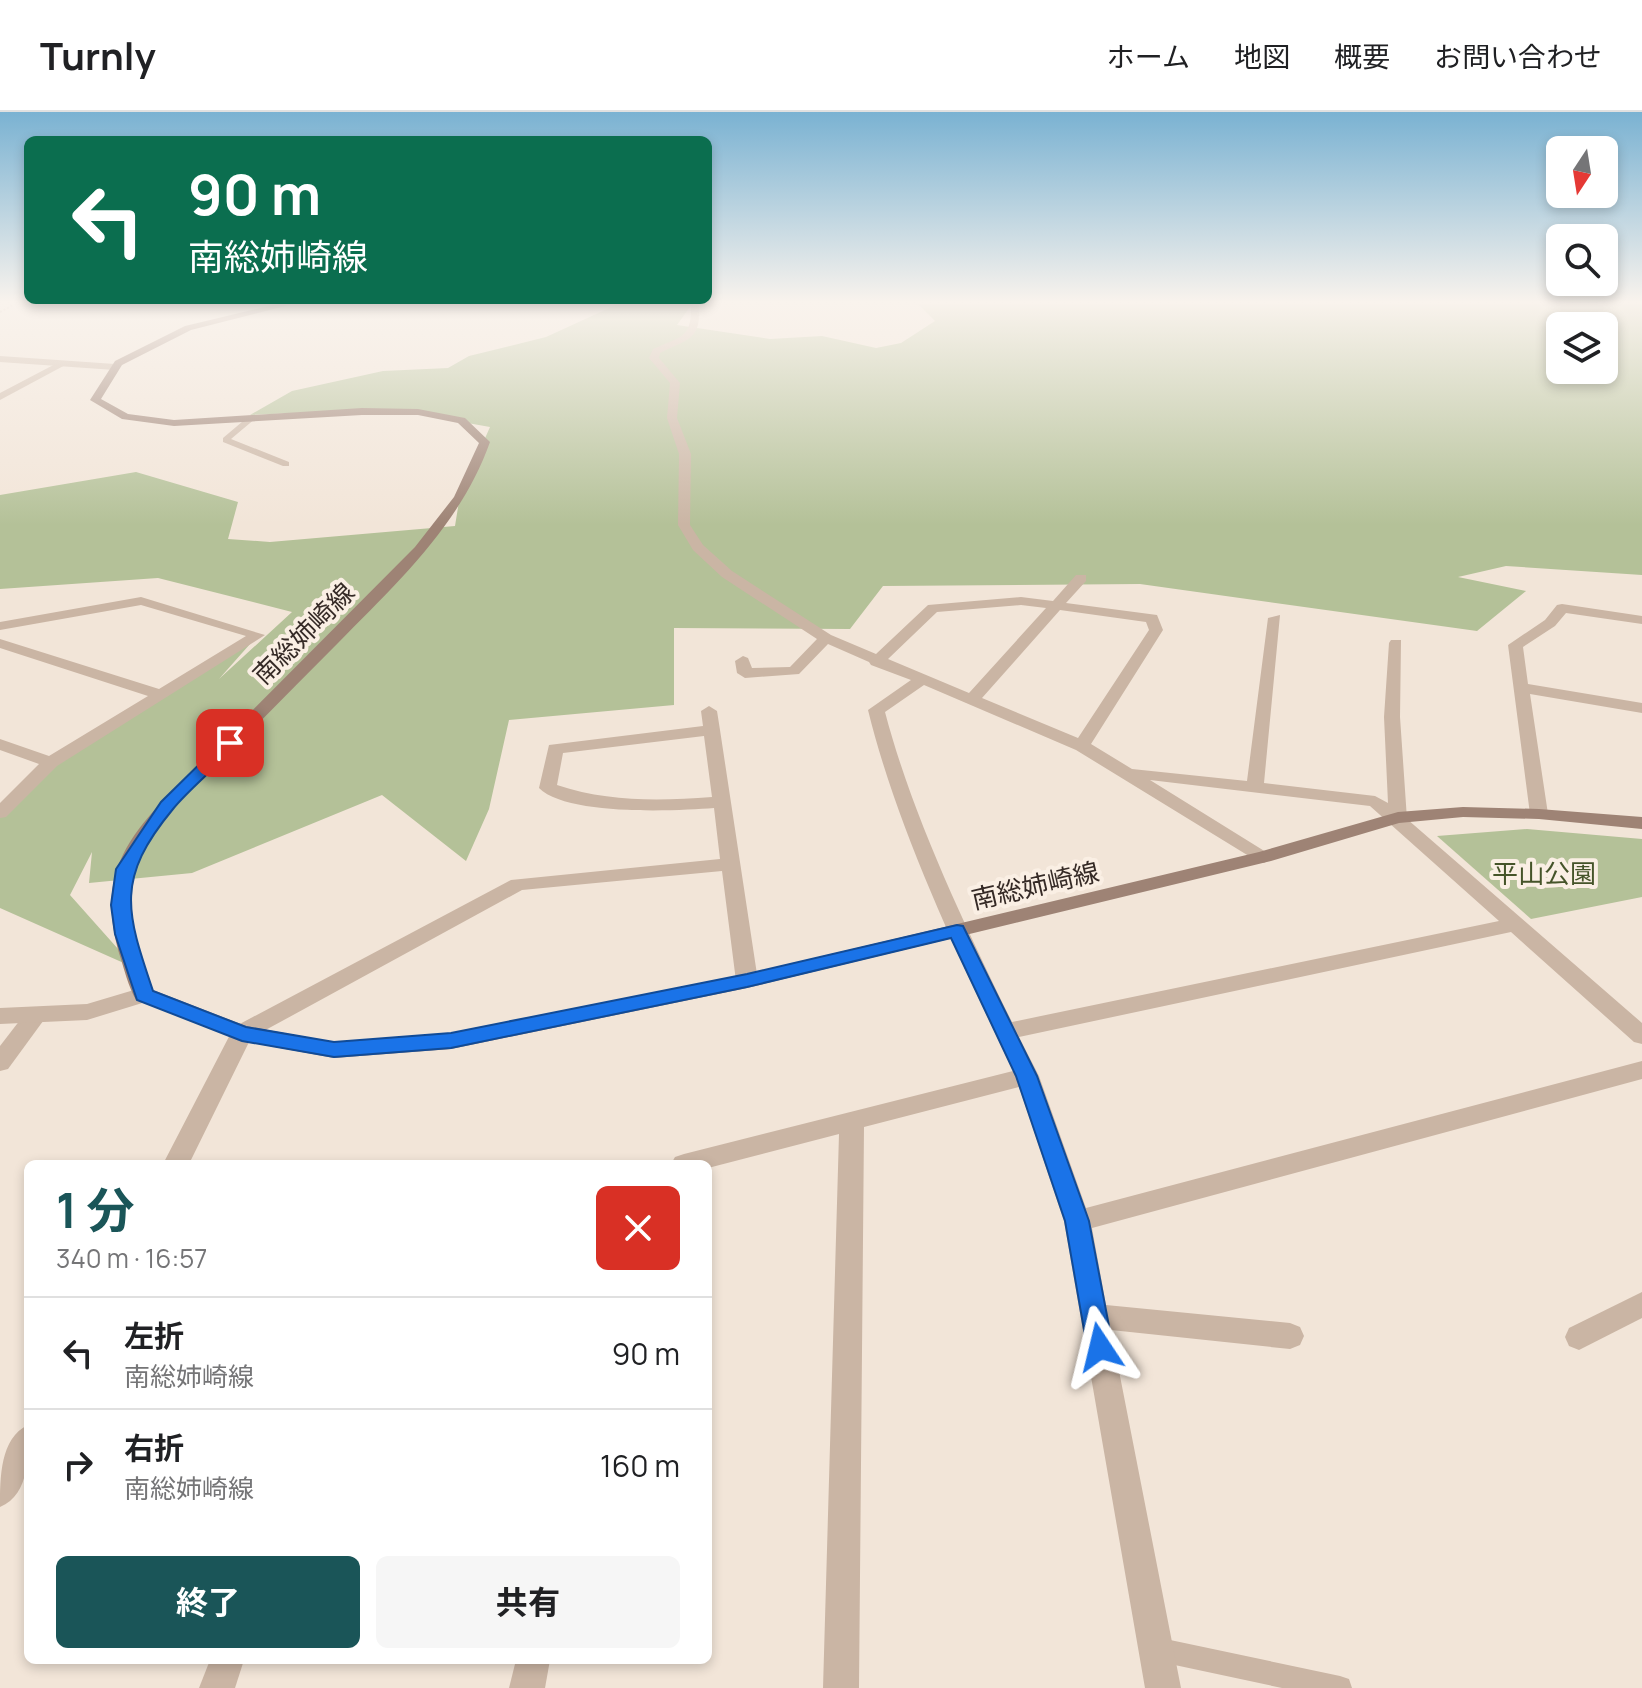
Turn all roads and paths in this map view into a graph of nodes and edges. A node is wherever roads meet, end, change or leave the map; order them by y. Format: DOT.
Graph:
graph roads {
  1 [pos="35,378"];
  2 [pos="109,378"];
  3 [pos="670,378"];
  4 [pos="0,389"];
  5 [pos="12,389"];
  6 [pos="0,397"];
  7 [pos="252,418"];
  8 [pos="286,464"];
  9 [pos="1081,578"];
  10 [pos="1057,605"];
  11 [pos="1275,618"];
  12 [pos="1642,620"];
  13 [pos="0,626"];
  14 [pos="826,638"];
  15 [pos="0,643"];
  16 [pos="1396,643"];
  17 [pos="743,661"];
  18 [pos="876,662"];
  19 [pos="921,680"];
  20 [pos="1519,687"];
  21 [pos="161,695"];
  22 [pos="971,700"];
  23 [pos="1642,708"];
  24 [pos="0,744"];
  25 [pos="1082,746"];
  26 [pos="51,762"];
  27 [pos="1130,772"];
  28 [pos="1255,787"];
  29 [pos="721,802"];
  30 [pos="0,813"];
  31 [pos="1539,814"];
  32 [pos="1398,818"];
  33 [pos="1642,823"];
  34 [pos="1264,857"];
  35 [pos="729,864"];
  36 [pos="1517,924"];
  37 [pos="957,931"];
  38 [pos="747,981"];
  39 [pos="144,995"];
  40 [pos="0,1016"];
  41 [pos="35,1017"];
  42 [pos="1004,1032"];
  43 [pos="242,1033"];
  44 [pos="1642,1036"];
  45 [pos="0,1063"];
  46 [pos="1642,1070"];
  47 [pos="1027,1076"];
  48 [pos="852,1121"];
  49 [pos="178,1160"];
  50 [pos="700,1160"];
  51 [pos="1077,1221"];
  52 [pos="1642,1304"];
  53 [pos="1094,1316"];
  54 [pos="1290,1336"];
  55 [pos="1579,1337"];
  56 [pos="24,1447"];
  57 [pos="0,1491"];
  58 [pos="1156,1648"];
  59 [pos="226,1664"];
  60 [pos="532,1664"];
  61 [pos="217,1688"];
  62 [pos="527,1688"];
  63 [pos="841,1688"];
  64 [pos="1163,1688"];
  65 [pos="1340,1688"];
  1 -- 5 [label="street"];
  2 -- 7 [label="main road, 南総姉崎線"];
  3 -- 14 [label="street"];
  4 -- 5 [label="lane"];
  5 -- 6 [label="street"];
  7 -- 8 [label="lane"];
  7 -- 39 [label="main road, 南総姉崎線"];
  9 -- 10 [label="street"];
  10 -- 18 [label="street"];
  10 -- 22 [label="street"];
  10 -- 25 [label="street"];
  11 -- 28 [label="street"];
  12 -- 20 [label="street"];
  13 -- 21 [label="street"];
  14 -- 17 [label="street"];
  14 -- 18 [label="street"];
  15 -- 21 [label="street"];
  16 -- 32 [label="street"];
  18 -- 19 [label="street"];
  19 -- 22 [label="street"];
  19 -- 37 [label="street"];
  20 -- 23 [label="street"];
  20 -- 31 [label="street"];
  21 -- 26 [label="street"];
  22 -- 25 [label="street"];
  24 -- 26 [label="street"];
  25 -- 27 [label="street"];
  26 -- 30 [label="street"];
  27 -- 28 [label="street"];
  27 -- 34 [label="street"];
  28 -- 32 [label="street"];
  29 -- 29 [label="street"];
  29 -- 35 [label="street"];
  31 -- 32 [label="main road, 南総姉崎線"];
  31 -- 33 [label="main road, 南総姉崎線"];
  32 -- 34 [label="main road, 南総姉崎線"];
  32 -- 36 [label="street"];
  34 -- 37 [label="main road, 南総姉崎線"];
  35 -- 38 [label="street"];
  35 -- 43 [label="street"];
  36 -- 42 [label="street"];
  36 -- 44 [label="street"];
  37 -- 38 [label="main road, 南総姉崎線"];
  37 -- 42 [label="street"];
  38 -- 43 [label="main road, 南総姉崎線"];
  39 -- 41 [label="street"];
  39 -- 43 [label="main road, 南総姉崎線"];
  40 -- 41 [label="street"];
  41 -- 45 [label="street"];
  42 -- 47 [label="street"];
  43 -- 49 [label="street"];
  46 -- 51 [label="street"];
  47 -- 48 [label="street"];
  47 -- 51 [label="street"];
  48 -- 50 [label="street"];
  48 -- 63 [label="street"];
  51 -- 53 [label="street"];
  52 -- 55 [label="street"];
  53 -- 54 [label="street"];
  53 -- 58 [label="street"];
  56 -- 57 [label="street"];
  58 -- 64 [label="street"];
  58 -- 65 [label="lane"];
  59 -- 61 [label="street"];
  60 -- 62 [label="street"];
}
